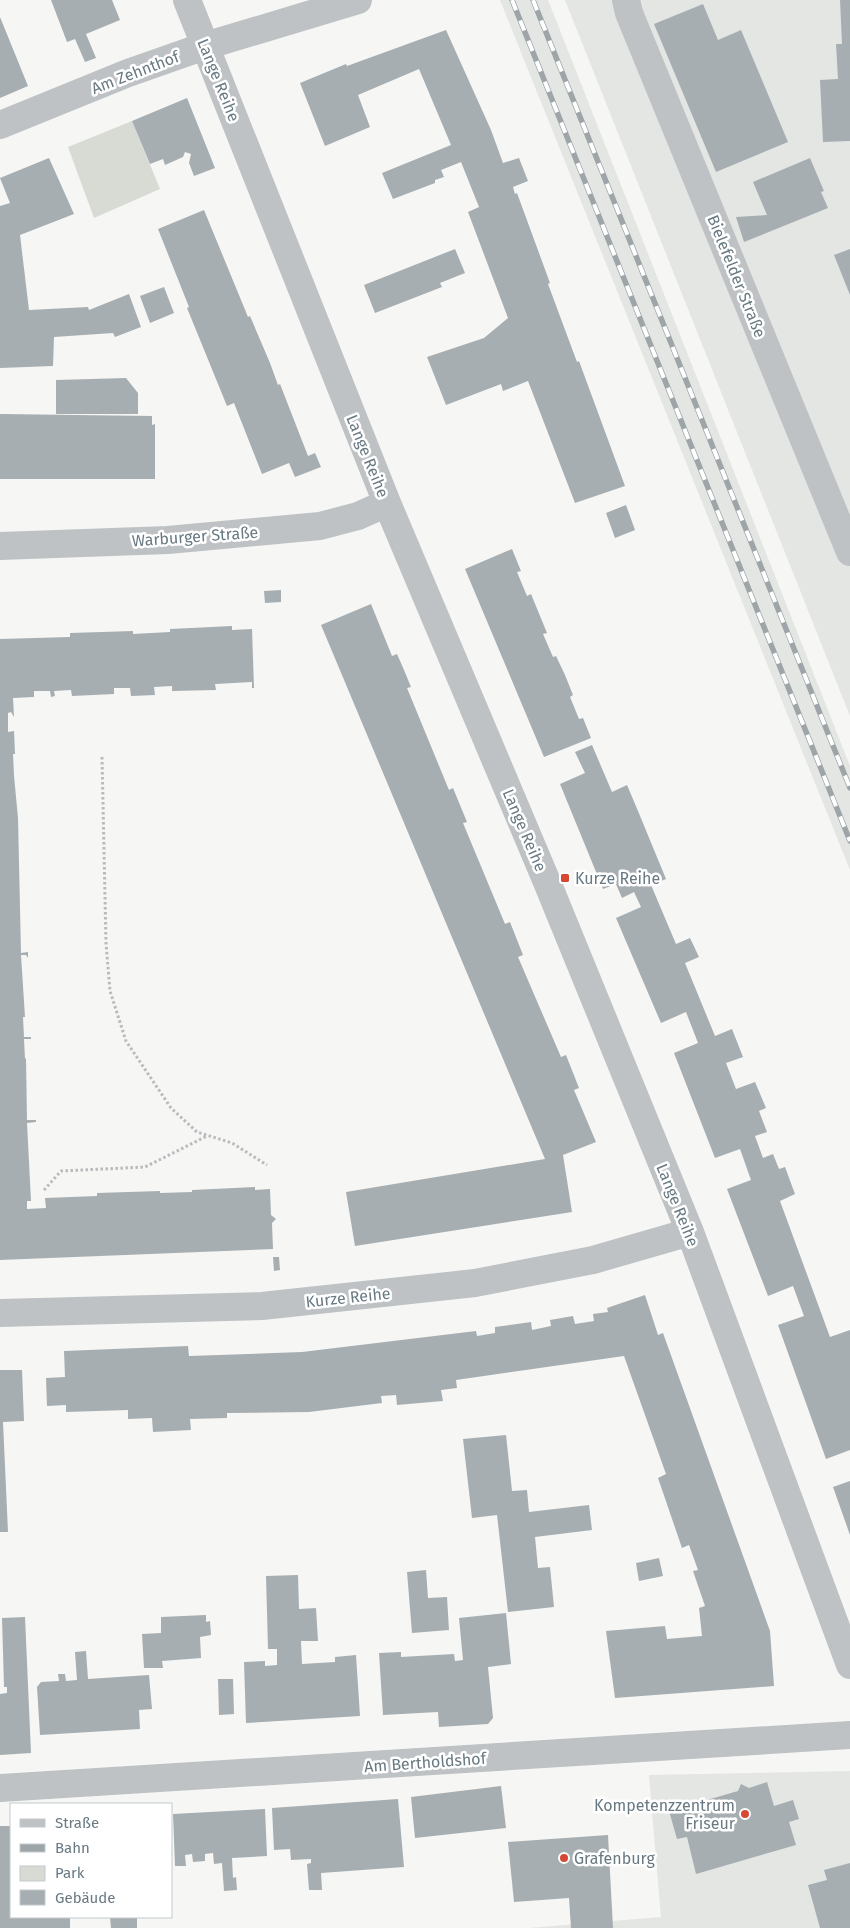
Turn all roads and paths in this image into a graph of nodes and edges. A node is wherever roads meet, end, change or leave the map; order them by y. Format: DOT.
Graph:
graph roads {
  1 [pos="187,0"];
  2 [pos="358,0"];
  3 [pos="626,0"];
  4 [pos="206,46"];
  5 [pos="0,125"];
  6 [pos="387,503"];
  7 [pos="0,546"];
  8 [pos="850,552"];
  9 [pos="102,757"];
  10 [pos="207,1135"];
  11 [pos="267,1165"];
  12 [pos="44,1190"];
  13 [pos="690,1232"];
  14 [pos="0,1312"];
  15 [pos="850,1665"];
  16 [pos="850,1735"];
  17 [pos="0,1788"];
  1 -- 4 [label="street, Lange Reihe"];
  2 -- 4 [label="street, Am Zehnthof"];
  3 -- 8 [label="street, Bielefelder Straße"];
  4 -- 5 [label="street, Am Zehnthof"];
  4 -- 6 [label="street, Lange Reihe"];
  6 -- 7 [label="street, Warburger Straße"];
  6 -- 13 [label="street, Lange Reihe"];
  9 -- 10 [label="path"];
  10 -- 11 [label="path"];
  10 -- 12 [label="path"];
  13 -- 14 [label="street, Kurze Reihe"];
  13 -- 15 [label="street, Lange Reihe"];
  16 -- 17 [label="street, Am Bertholdshof"];
}
